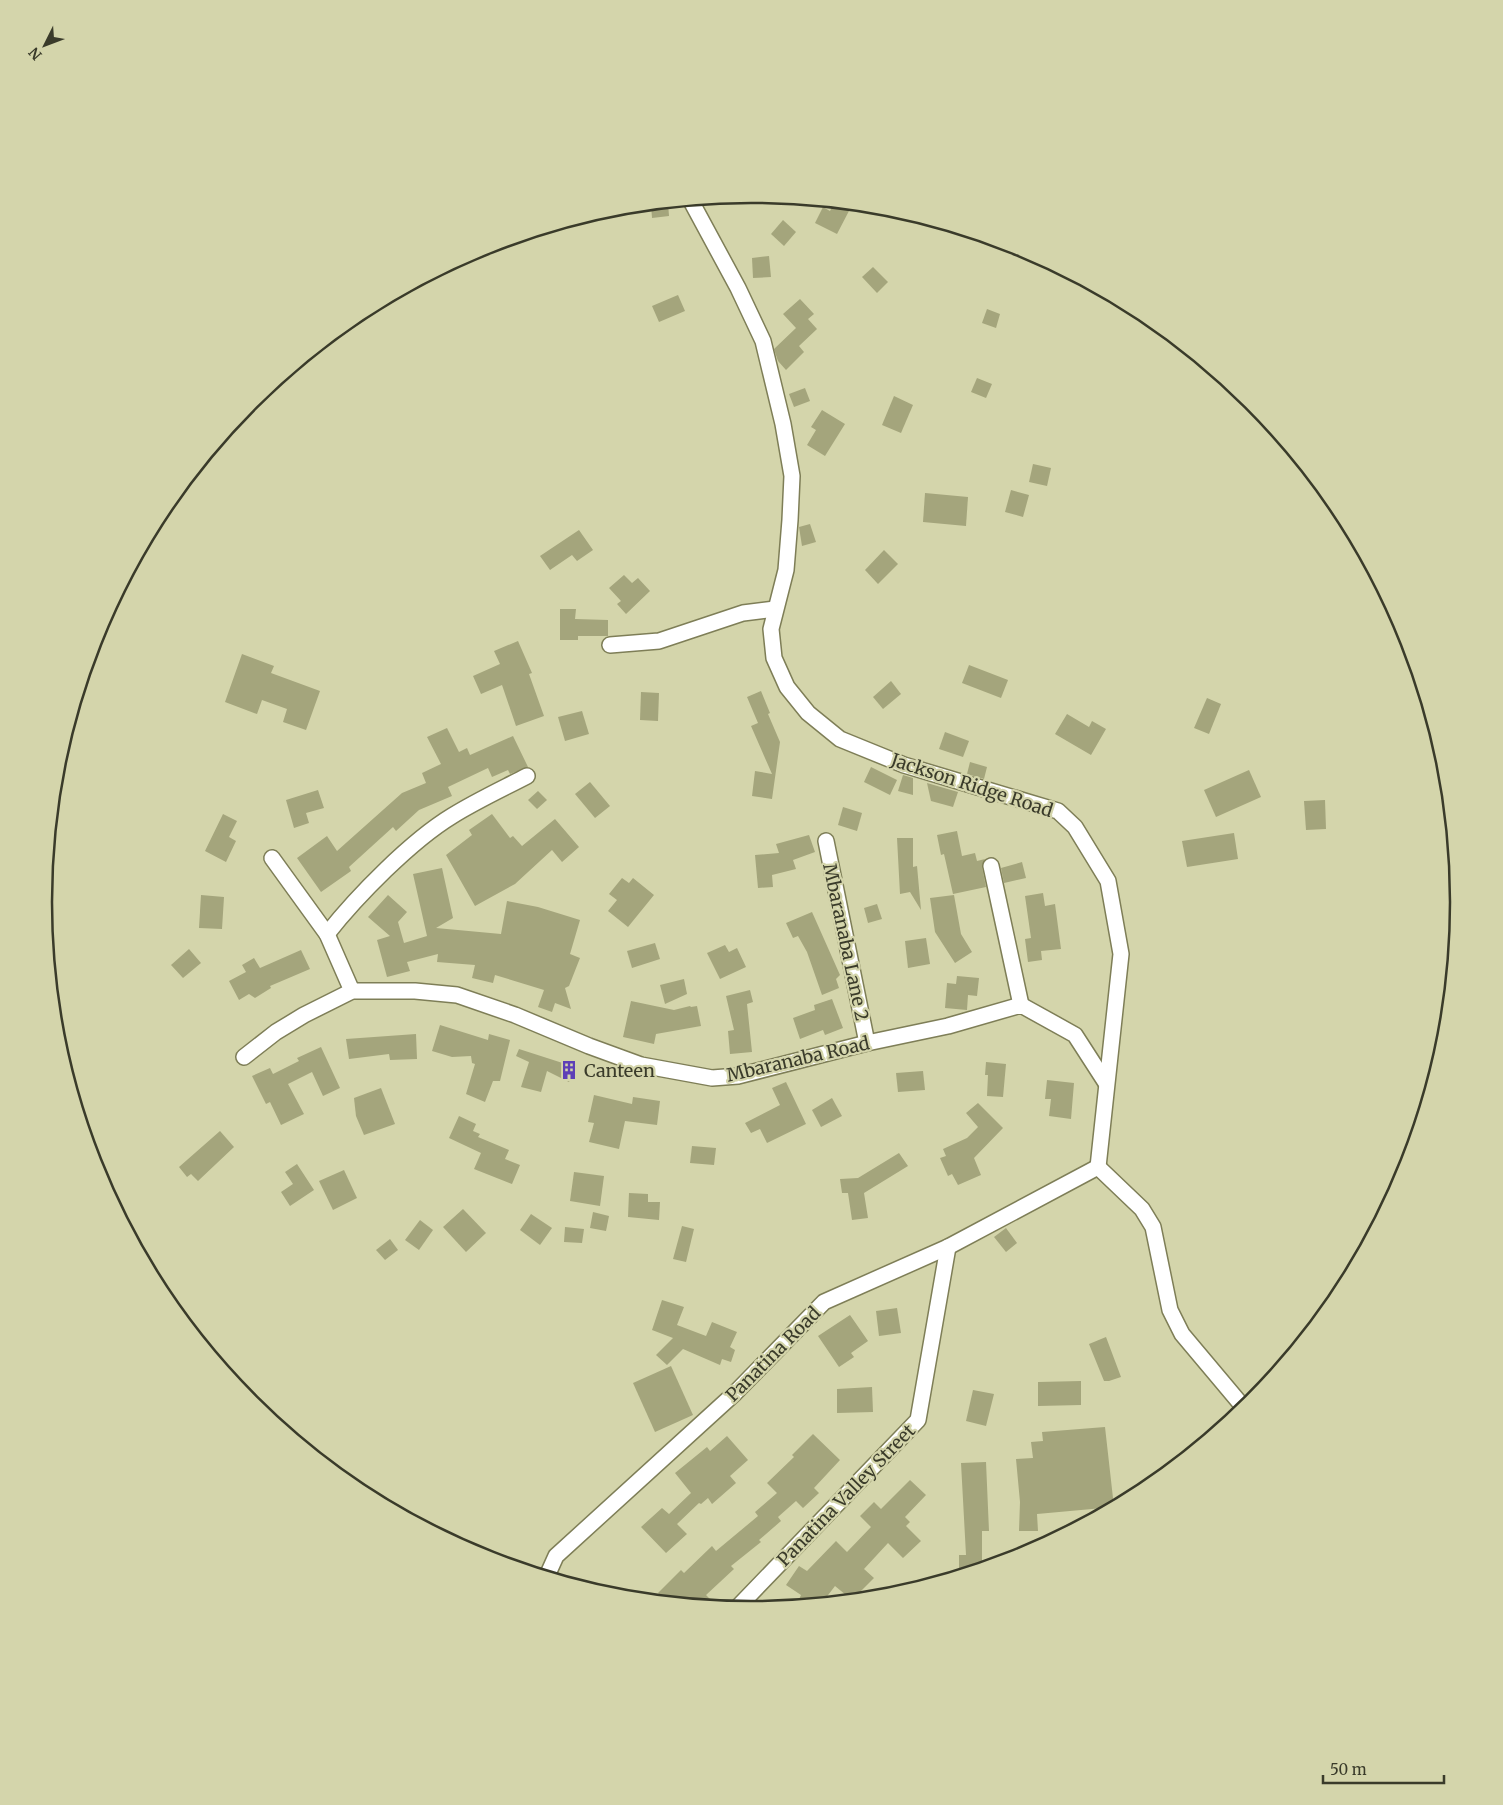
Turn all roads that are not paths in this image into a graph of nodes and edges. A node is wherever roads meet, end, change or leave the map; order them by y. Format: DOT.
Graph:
graph roads {
  1 [pos="694,206"];
  2 [pos="775,609"];
  3 [pos="610,645"];
  4 [pos="527,776"];
  5 [pos="826,841"];
  6 [pos="272,858"];
  7 [pos="991,866"];
  8 [pos="327,934"];
  9 [pos="352,991"];
  10 [pos="1021,1004"];
  11 [pos="867,1043"];
  12 [pos="244,1056"];
  13 [pos="1106,1083"];
  14 [pos="1098,1167"];
  15 [pos="948,1248"];
  16 [pos="1240,1403"];
  17 [pos="549,1571"];
  18 [pos="743,1602"];
  1 -- 2 [label="street, Jackson Ridge Road"];
  2 -- 3 [label="street"];
  2 -- 13 [label="street, Jackson Ridge Road"];
  4 -- 8 [label="street"];
  5 -- 11 [label="street, Mbaranaba Lane 2"];
  6 -- 8 [label="street"];
  7 -- 10 [label="street"];
  8 -- 9 [label="street"];
  9 -- 11 [label="street, Mbaranaba Road"];
  9 -- 12 [label="street, Mbaranaba Road"];
  10 -- 11 [label="street, Mbaranaba Road"];
  10 -- 13 [label="street"];
  13 -- 14 [label="street, Jackson Ridge Road"];
  14 -- 15 [label="street, Panatina Road"];
  14 -- 16 [label="street"];
  15 -- 17 [label="street, Panatina Road"];
  15 -- 18 [label="street, Panatina Valley Street"];
}
